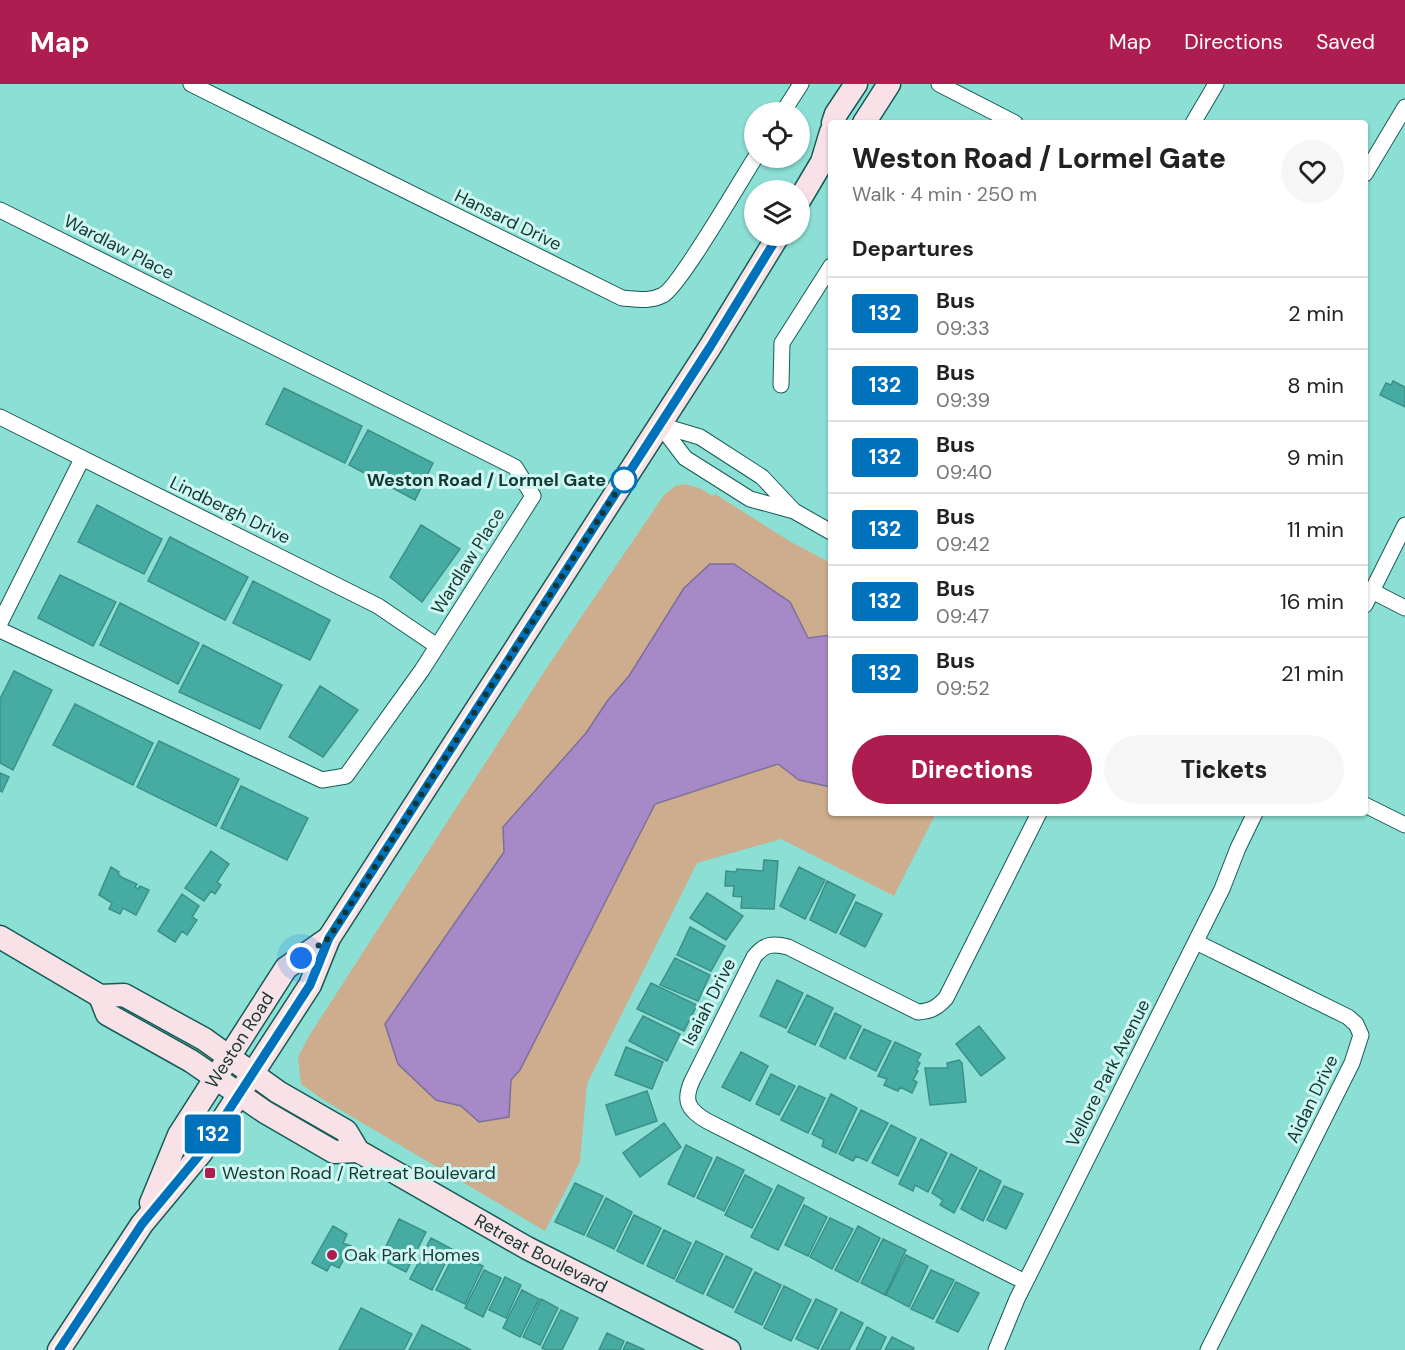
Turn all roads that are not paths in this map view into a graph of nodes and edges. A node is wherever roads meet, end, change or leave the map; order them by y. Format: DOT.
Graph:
graph roads {
  1 [pos="191,84"];
  2 [pos="801,84"];
  3 [pos="856,84"];
  4 [pos="889,84"];
  5 [pos="939,84"];
  6 [pos="1216,84"];
  7 [pos="789,102"];
  8 [pos="1405,107"];
  9 [pos="835,120"];
  10 [pos="866,120"];
  11 [pos="1009,120"];
  12 [pos="1195,120"];
  13 [pos="827,158"];
  14 [pos="749,168"];
  15 [pos="1368,169"];
  16 [pos="810,184"];
  17 [pos="0,210"];
  18 [pos="772,246"];
  19 [pos="828,271"];
  20 [pos="781,385"];
  21 [pos="0,417"];
  22 [pos="660,425"];
  23 [pos="82,459"];
  24 [pos="794,511"];
  25 [pos="1405,525"];
  26 [pos="828,530"];
  27 [pos="1369,598"];
  28 [pos="1405,608"];
  29 [pos="0,622"];
  30 [pos="0,630"];
  31 [pos="437,646"];
  32 [pos="1368,806"];
  33 [pos="1037,816"];
  34 [pos="1254,816"];
  35 [pos="1405,825"];
  36 [pos="0,937"];
  37 [pos="329,938"];
  38 [pos="1196,942"];
  39 [pos="100,996"];
  40 [pos="229,1057"];
  41 [pos="252,1073"];
  42 [pos="216,1078"];
  43 [pos="239,1094"];
  44 [pos="358,1151"];
  45 [pos="142,1224"];
  46 [pos="1026,1282"];
  47 [pos="59,1350"];
  48 [pos="729,1350"];
  49 [pos="996,1350"];
  50 [pos="1208,1350"];
  1 -- 14 [label="street, Hansard Drive"];
  2 -- 7 [label="street"];
  3 -- 9 [label="main road"];
  4 -- 10 [label="main road"];
  5 -- 11 [label="street"];
  6 -- 12 [label="street"];
  8 -- 15 [label="street"];
  13 -- 16 [label="main road"];
  17 -- 31 [label="street, Wardlaw Place"];
  18 -- 22 [label="main road, Weston Road"];
  19 -- 20 [label="street"];
  21 -- 23 [label="street, Lindbergh Drive"];
  22 -- 24 [label="street"];
  22 -- 24 [label="street"];
  22 -- 37 [label="main road, Weston Road"];
  23 -- 29 [label="street"];
  23 -- 31 [label="street, Lindbergh Drive"];
  24 -- 26 [label="street"];
  25 -- 27 [label="street"];
  27 -- 28 [label="street"];
  30 -- 31 [label="street, Wardlaw Place"];
  32 -- 35 [label="street"];
  33 -- 46 [label="street, Isaiah Drive"];
  34 -- 38 [label="street, Vellore Park Avenue"];
  36 -- 39 [label="main road"];
  37 -- 40 [label="main road, Weston Road"];
  37 -- 41 [label="main road, Weston Road"];
  38 -- 46 [label="street, Vellore Park Avenue"];
  38 -- 50 [label="street, Aidan Drive"];
  39 -- 40 [label="main road, Retreat Boulevard"];
  39 -- 42 [label="main road, Retreat Boulevard"];
  40 -- 41 [label="main road, Retreat Boulevard"];
  40 -- 42 [label="main road, Weston Road"];
  41 -- 43 [label="main road, Weston Road"];
  41 -- 44 [label="main road, Retreat Boulevard"];
  42 -- 43 [label="main road, Retreat Boulevard"];
  42 -- 45 [label="main road, Weston Road"];
  43 -- 44 [label="main road, Retreat Boulevard"];
  43 -- 45 [label="main road, Weston Road"];
  44 -- 48 [label="main road, Retreat Boulevard"];
  45 -- 47 [label="main road, Weston Road"];
  46 -- 49 [label="street, Vellore Park Avenue"];
}
